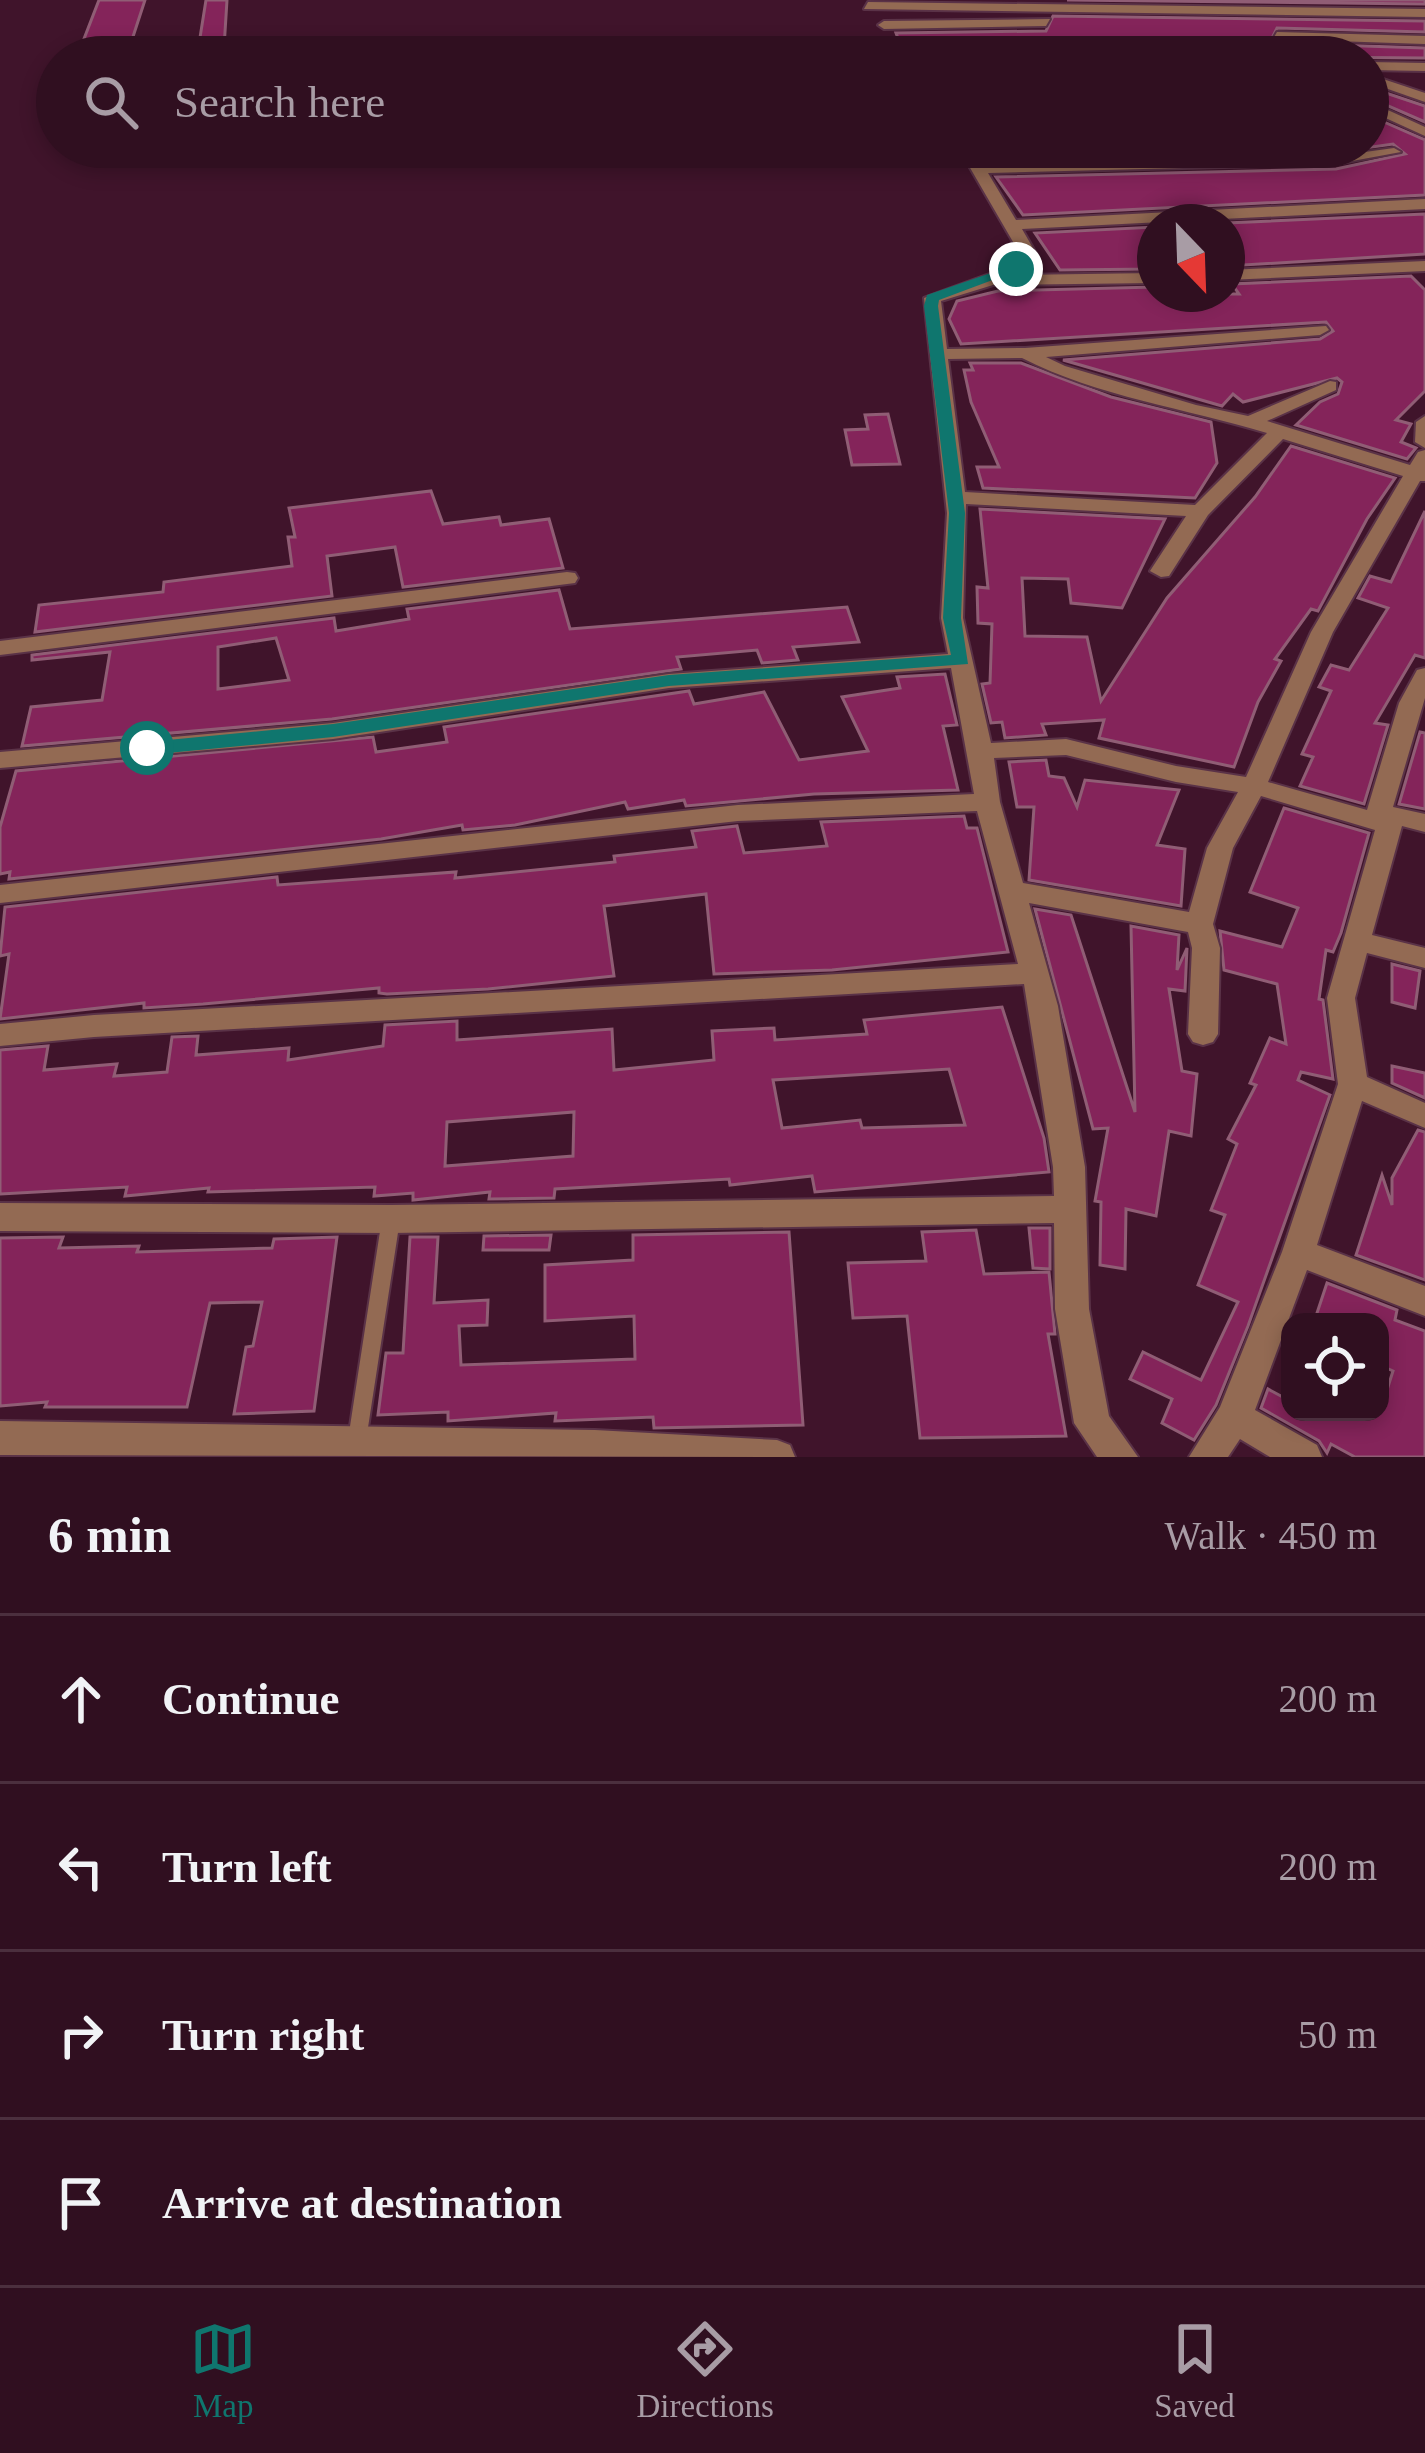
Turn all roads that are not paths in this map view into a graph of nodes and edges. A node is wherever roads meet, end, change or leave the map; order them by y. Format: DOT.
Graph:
graph roads {
  1 [pos="968,0"];
  2 [pos="863,3"];
  3 [pos="935,5"];
  4 [pos="1253,9"];
  5 [pos="1425,13"];
  6 [pos="884,25"];
  7 [pos="1264,25"];
  8 [pos="893,36"];
  9 [pos="1275,36"];
  10 [pos="1389,39"];
  11 [pos="1425,40"];
  12 [pos="1389,66"];
  13 [pos="1425,67"];
  14 [pos="1389,85"];
  15 [pos="1424,96"];
  16 [pos="1389,115"];
  17 [pos="1425,132"];
  18 [pos="1394,152"];
  19 [pos="1389,153"];
  20 [pos="1020,168"];
  21 [pos="980,169"];
  22 [pos="1425,204"];
  23 [pos="1014,225"];
  24 [pos="1425,266"];
  25 [pos="1245,274"];
  26 [pos="1137,278"];
  27 [pos="993,280"];
  28 [pos="1320,330"];
  29 [pos="1025,353"];
  30 [pos="939,354"];
  31 [pos="1330,386"];
  32 [pos="1250,422"];
  33 [pos="1425,422"];
  34 [pos="1278,433"];
  35 [pos="1425,442"];
  36 [pos="1421,468"];
  37 [pos="955,497"];
  38 [pos="1200,511"];
  39 [pos="1161,571"];
  40 [pos="567,578"];
  41 [pos="1,655"];
  42 [pos="962,660"];
  43 [pos="1425,675"];
  44 [pos="1418,705"];
  45 [pos="981,751"];
  46 [pos="0,760"];
  47 [pos="1254,786"];
  48 [pos="987,802"];
  49 [pos="1384,818"];
  50 [pos="1425,824"];
  51 [pos="1014,891"];
  52 [pos="0,894"];
  53 [pos="1199,924"];
  54 [pos="1354,940"];
  55 [pos="1425,958"];
  56 [pos="1035,974"];
  57 [pos="1203,1034"];
  58 [pos="0,1035"];
  59 [pos="1353,1084"];
  60 [pos="1425,1116"];
  61 [pos="1070,1209"];
  62 [pos="0,1217"];
  63 [pos="391,1219"];
  64 [pos="1298,1252"];
  65 [pos="1425,1301"];
  66 [pos="1234,1418"];
  67 [pos="0,1438"];
  68 [pos="355,1451"];
  69 [pos="777,1457"];
  70 [pos="1120,1457"];
  71 [pos="1207,1457"];
  72 [pos="1304,1457"];
  1 -- 3 [label="street"];
  2 -- 3 [label="street"];
  2 -- 6 [label="street"];
  3 -- 4 [label="street"];
  4 -- 5 [label="street"];
  4 -- 7 [label="street"];
  6 -- 7 [label="street"];
  6 -- 8 [label="street"];
  7 -- 9 [label="street"];
  10 -- 11 [label="street"];
  12 -- 13 [label="street"];
  14 -- 15 [label="street"];
  16 -- 17 [label="street"];
  18 -- 19 [label="street"];
  20 -- 21 [label="street"];
  21 -- 23 [label="street"];
  22 -- 23 [label="street"];
  23 -- 27 [label="street"];
  24 -- 25 [label="street"];
  26 -- 27 [label="street"];
  27 -- 30 [label="street"];
  28 -- 29 [label="street"];
  29 -- 30 [label="street"];
  29 -- 32 [label="street"];
  30 -- 37 [label="street"];
  31 -- 32 [label="street"];
  32 -- 34 [label="street"];
  33 -- 35 [label="street"];
  34 -- 36 [label="street"];
  34 -- 38 [label="street"];
  36 -- 47 [label="street"];
  37 -- 38 [label="street"];
  37 -- 42 [label="street"];
  38 -- 39 [label="street"];
  40 -- 41 [label="street"];
  42 -- 45 [label="street"];
  42 -- 46 [label="street"];
  43 -- 44 [label="street"];
  44 -- 49 [label="street"];
  45 -- 47 [label="street"];
  45 -- 48 [label="street"];
  47 -- 49 [label="street"];
  47 -- 53 [label="street"];
  48 -- 51 [label="street"];
  48 -- 52 [label="street"];
  49 -- 50 [label="street"];
  49 -- 54 [label="street"];
  51 -- 53 [label="street"];
  51 -- 56 [label="street"];
  53 -- 57 [label="street"];
  54 -- 55 [label="street"];
  54 -- 59 [label="street"];
  56 -- 58 [label="street"];
  56 -- 61 [label="street"];
  59 -- 60 [label="street"];
  59 -- 64 [label="street"];
  61 -- 63 [label="street"];
  61 -- 70 [label="street"];
  62 -- 63 [label="street"];
  63 -- 68 [label="lane"];
  64 -- 65 [label="street"];
  64 -- 66 [label="street"];
  66 -- 71 [label="street"];
  66 -- 72 [label="street"];
  67 -- 68 [label="street"];
  68 -- 69 [label="street"];
}
